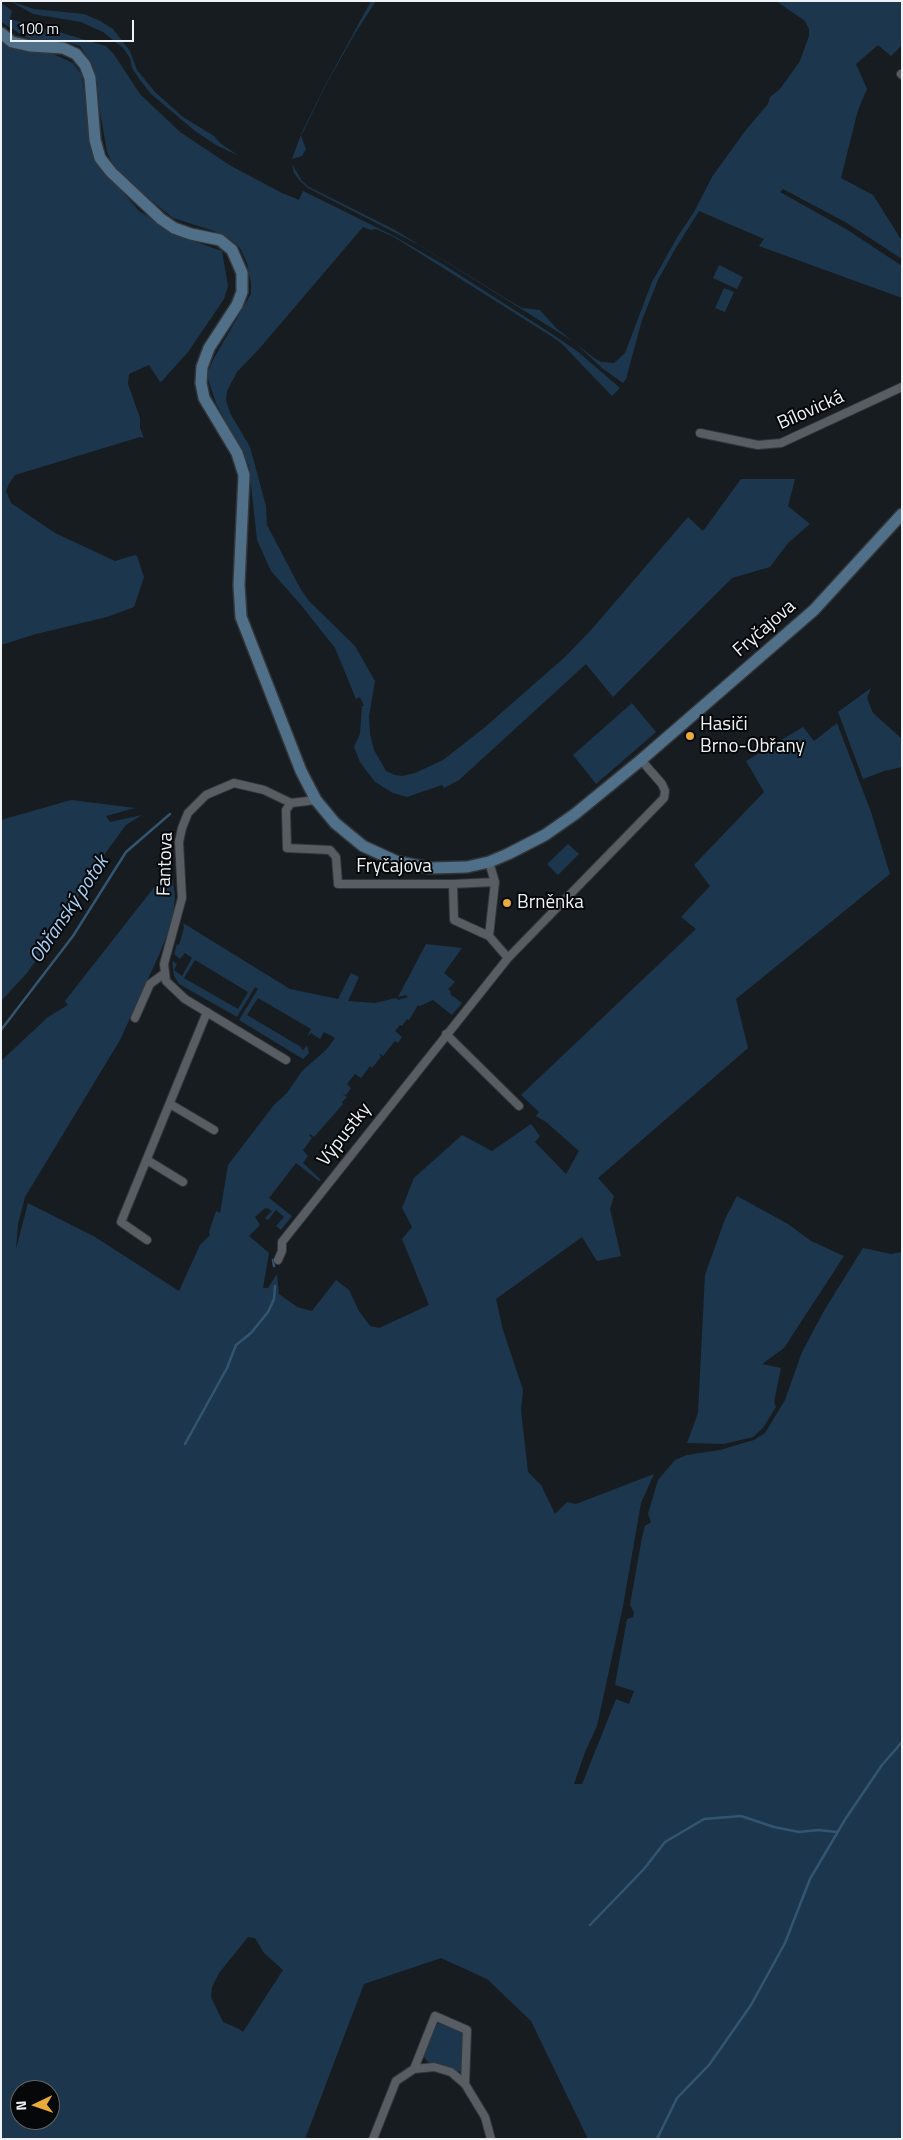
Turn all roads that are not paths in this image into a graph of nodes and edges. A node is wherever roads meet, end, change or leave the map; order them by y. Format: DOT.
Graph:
graph roads {
  1 [pos="1,33"];
  2 [pos="902,387"];
  3 [pos="700,433"];
  4 [pos="902,514"];
  5 [pos="641,760"];
  6 [pos="316,800"];
  7 [pos="291,803"];
  8 [pos="489,862"];
  9 [pos="495,882"];
  10 [pos="453,884"];
  11 [pos="489,936"];
  12 [pos="508,958"];
  13 [pos="164,973"];
  14 [pos="207,1012"];
  15 [pos="135,1018"];
  16 [pos="446,1034"];
  17 [pos="286,1060"];
  18 [pos="170,1104"];
  19 [pos="520,1106"];
  20 [pos="214,1130"];
  21 [pos="147,1160"];
  22 [pos="183,1182"];
  23 [pos="147,1240"];
  24 [pos="278,1260"];
  25 [pos="414,2069"];
  26 [pos="465,2084"];
  27 [pos="373,2139"];
  28 [pos="491,2139"];
  1 -- 6 [label="main road, Fryčajova"];
  2 -- 3 [label="street, Bílovická"];
  4 -- 5 [label="main road, Fryčajova"];
  5 -- 8 [label="main road, Fryčajova"];
  5 -- 12 [label="street"];
  6 -- 7 [label="street"];
  6 -- 8 [label="main road, Fryčajova"];
  7 -- 10 [label="street, Fryčajova"];
  7 -- 13 [label="street, Fantova"];
  8 -- 9 [label="street"];
  9 -- 10 [label="street, Fryčajova"];
  9 -- 11 [label="street"];
  10 -- 11 [label="street, Fryčajova"];
  11 -- 12 [label="street, Fryčajova"];
  12 -- 16 [label="street, Výpustky"];
  13 -- 14 [label="street"];
  13 -- 15 [label="street"];
  14 -- 17 [label="street"];
  14 -- 18 [label="street"];
  16 -- 19 [label="street"];
  16 -- 24 [label="street, Výpustky"];
  18 -- 20 [label="street"];
  18 -- 21 [label="street"];
  21 -- 22 [label="street"];
  21 -- 23 [label="street"];
  25 -- 26 [label="street"];
  25 -- 26 [label="street"];
  25 -- 27 [label="street"];
  26 -- 28 [label="street"];
}
